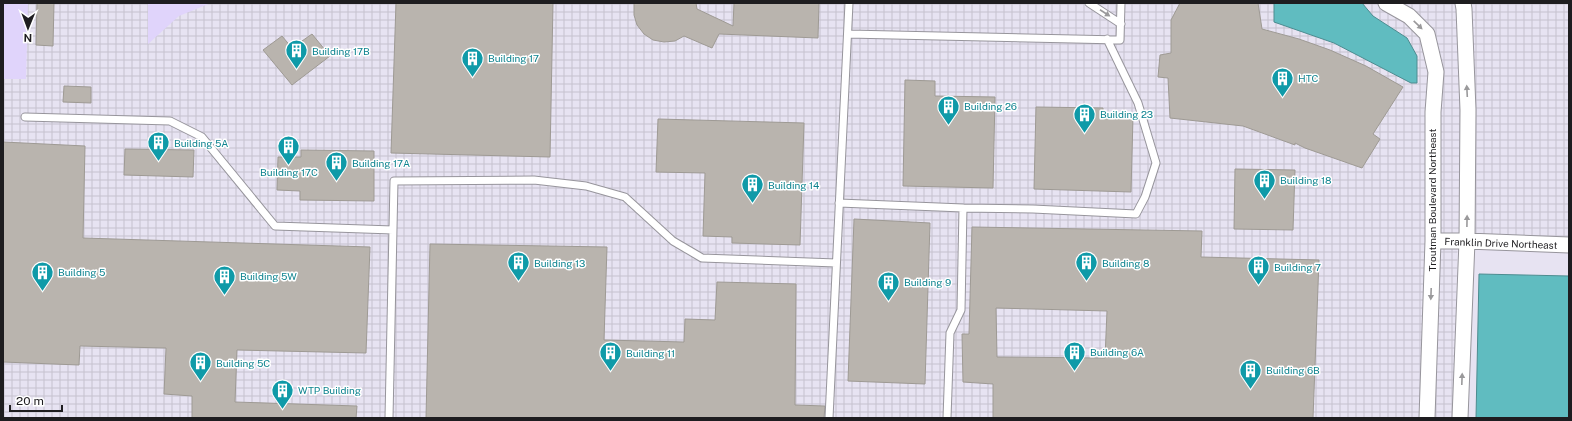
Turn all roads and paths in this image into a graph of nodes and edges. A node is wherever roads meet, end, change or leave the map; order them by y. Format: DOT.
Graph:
graph roads {
  1 [pos="849,3"];
  2 [pos="1089,3"];
  3 [pos="1121,3"];
  4 [pos="1386,3"];
  5 [pos="1463,3"];
  6 [pos="1121,24"];
  7 [pos="848,34"];
  8 [pos="1107,39"];
  9 [pos="25,117"];
  10 [pos="839,204"];
  11 [pos="963,208"];
  12 [pos="393,230"];
  13 [pos="1433,241"];
  14 [pos="1467,241"];
  15 [pos="1569,245"];
  16 [pos="836,263"];
  17 [pos="389,418"];
  18 [pos="829,418"];
  19 [pos="947,418"];
  20 [pos="1427,418"];
  21 [pos="1460,418"];
  1 -- 7 [label="lane"];
  2 -- 6 [label="lane, one-way"];
  3 -- 6 [label="lane"];
  4 -- 13 [label="street, Troutman Boulevard Northeast, one-way"];
  14 -- 5 [label="street, one-way"];
  6 -- 8 [label="lane"];
  7 -- 8 [label="lane"];
  7 -- 10 [label="lane"];
  8 -- 11 [label="lane"];
  9 -- 12 [label="lane"];
  10 -- 11 [label="lane"];
  10 -- 16 [label="lane"];
  11 -- 19 [label="lane"];
  12 -- 16 [label="lane"];
  12 -- 17 [label="lane"];
  13 -- 14 [label="street, Franklin Drive Northeast"];
  13 -- 20 [label="street, Troutman Boulevard Northeast, one-way"];
  14 -- 15 [label="street, Franklin Drive Northeast"];
  21 -- 14 [label="street, one-way"];
  16 -- 18 [label="lane"];
}
